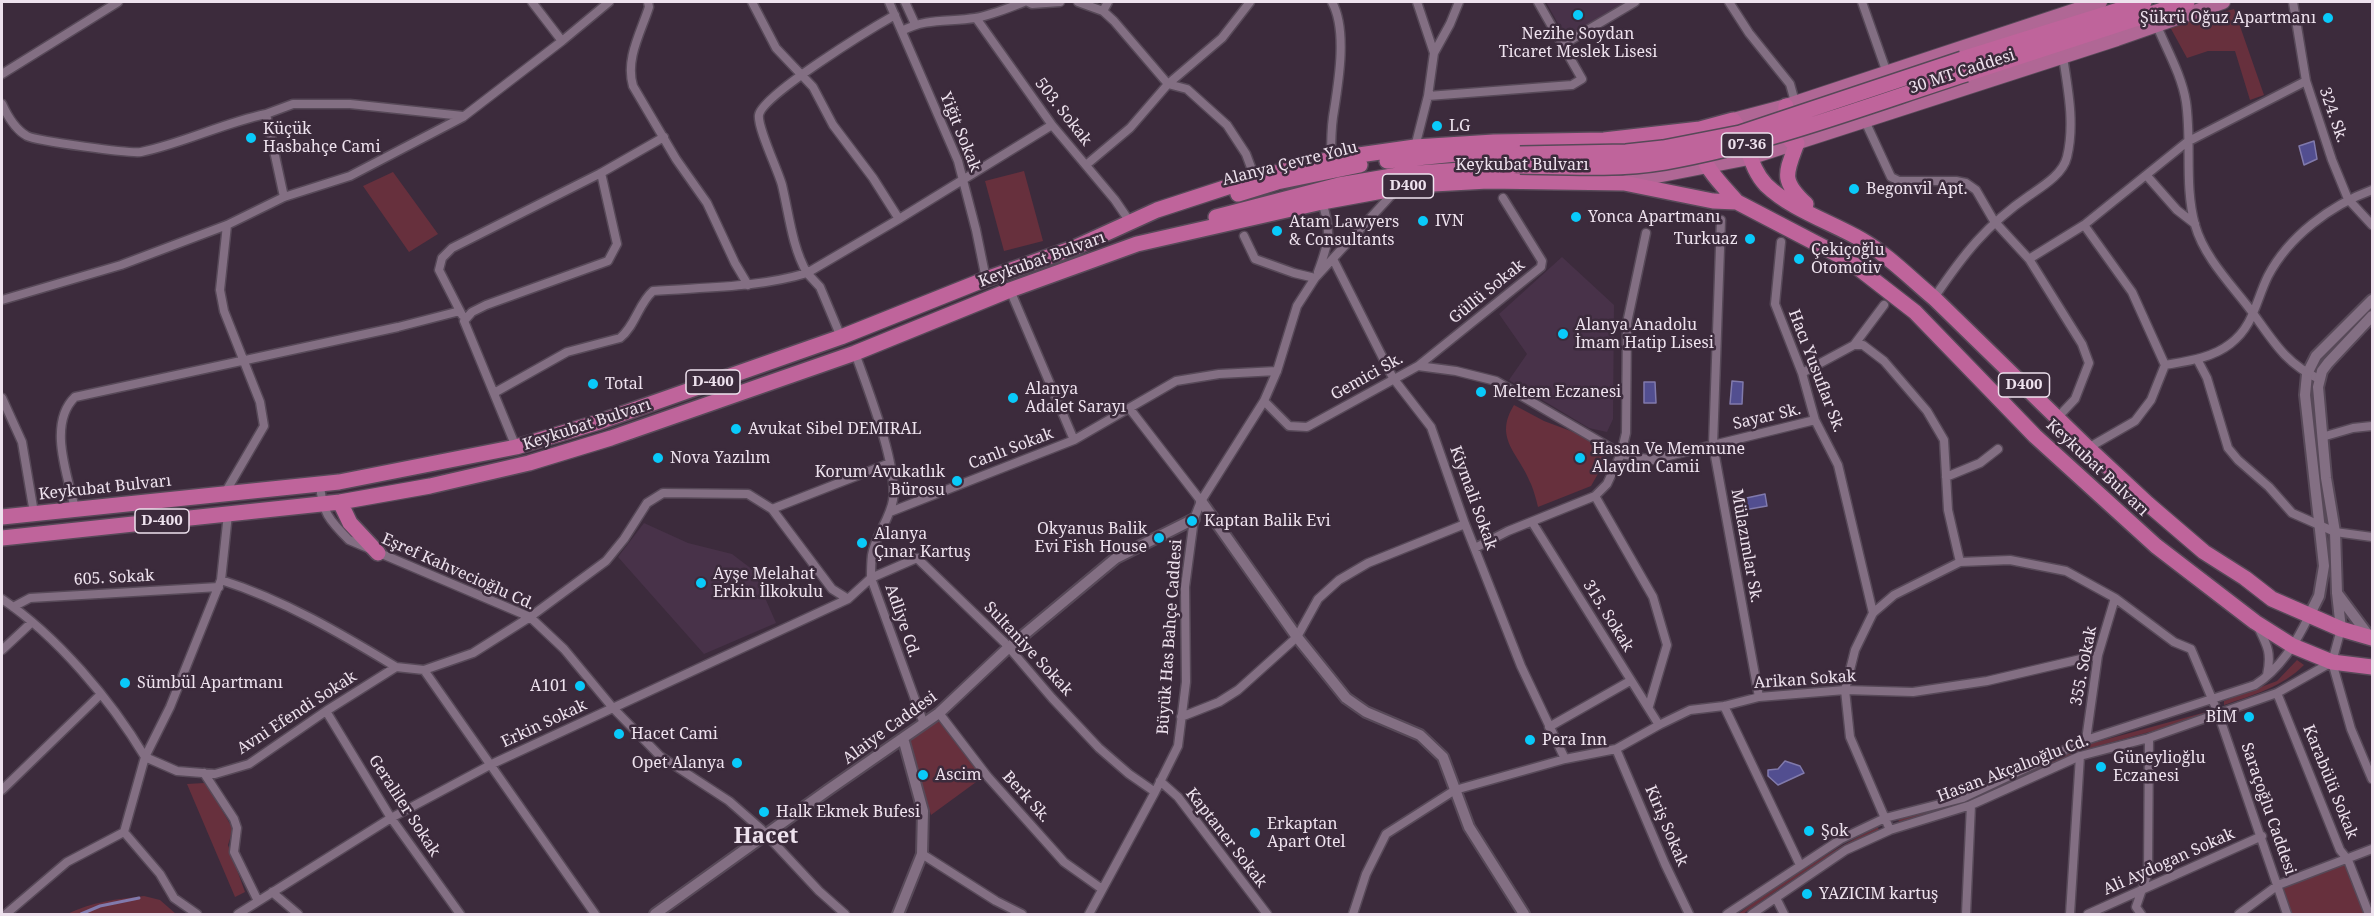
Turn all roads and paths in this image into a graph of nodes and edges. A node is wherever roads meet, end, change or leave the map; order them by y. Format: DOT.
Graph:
graph roads {
  1 [pos="118,2"];
  2 [pos="532,2"];
  3 [pos="609,2"];
  4 [pos="648,2"];
  5 [pos="752,2"];
  6 [pos="889,2"];
  7 [pos="905,2"];
  8 [pos="1026,2"];
  9 [pos="1060,2"];
  10 [pos="1078,2"];
  11 [pos="1108,2"];
  12 [pos="1250,2"];
  13 [pos="1332,2"];
  14 [pos="1417,2"];
  15 [pos="1459,2"];
  16 [pos="1538,2"];
  17 [pos="1635,2"];
  18 [pos="1729,2"];
  19 [pos="1862,2"];
  20 [pos="2100,2"];
  21 [pos="2144,2"];
  22 [pos="2187,2"];
  23 [pos="2223,2"];
  24 [pos="2293,2"];
  25 [pos="1103,11"];
  26 [pos="894,15"];
  27 [pos="976,18"];
  28 [pos="915,24"];
  29 [pos="2157,26"];
  30 [pos="902,31"];
  31 [pos="562,41"];
  32 [pos="1564,44"];
  33 [pos="1434,53"];
  34 [pos="2063,57"];
  35 [pos="1964,67"];
  36 [pos="1887,73"];
  37 [pos="2,74"];
  38 [pos="802,75"];
  39 [pos="2306,81"];
  40 [pos="1168,84"];
  41 [pos="1428,96"];
  42 [pos="2,104"];
  43 [pos="1791,104"];
  44 [pos="266,114"];
  45 [pos="463,117"];
  46 [pos="1733,120"];
  47 [pos="1865,121"];
  48 [pos="1052,125"];
  49 [pos="1700,129"];
  50 [pos="1645,135"];
  51 [pos="664,137"];
  52 [pos="2187,142"];
  53 [pos="1797,143"];
  54 [pos="1415,147"];
  55 [pos="1749,158"];
  56 [pos="1331,159"];
  57 [pos="1520,160"];
  58 [pos="1086,165"];
  59 [pos="1709,166"];
  60 [pos="601,173"];
  61 [pos="2147,176"];
  62 [pos="1255,178"];
  63 [pos="1644,179"];
  64 [pos="963,180"];
  65 [pos="1624,183"];
  66 [pos="1400,186"];
  67 [pos="2373,190"];
  68 [pos="284,197"];
  69 [pos="1503,198"];
  70 [pos="2348,199"];
  71 [pos="1322,202"];
  72 [pos="1737,202"];
  73 [pos="899,219"];
  74 [pos="1721,220"];
  75 [pos="1824,221"];
  76 [pos="1994,221"];
  77 [pos="1130,222"];
  78 [pos="2195,224"];
  79 [pos="227,225"];
  80 [pos="2084,225"];
  81 [pos="2373,225"];
  82 [pos="1646,232"];
  83 [pos="1244,236"];
  84 [pos="1781,242"];
  85 [pos="1137,244"];
  86 [pos="1076,247"];
  87 [pos="1333,259"];
  88 [pos="2029,259"];
  89 [pos="807,273"];
  90 [pos="1315,278"];
  91 [pos="986,279"];
  92 [pos="748,285"];
  93 [pos="1010,290"];
  94 [pos="1934,298"];
  95 [pos="2,300"];
  96 [pos="2373,300"];
  97 [pos="1884,305"];
  98 [pos="460,311"];
  99 [pos="2254,314"];
  100 [pos="2373,316"];
  101 [pos="464,321"];
  102 [pos="841,337"];
  103 [pos="1854,345"];
  104 [pos="855,353"];
  105 [pos="242,359"];
  106 [pos="2197,359"];
  107 [pos="2165,365"];
  108 [pos="1418,366"];
  109 [pos="1277,371"];
  110 [pos="1802,373"];
  111 [pos="2307,374"];
  112 [pos="1394,378"];
  113 [pos="2319,379"];
  114 [pos="494,393"];
  115 [pos="2,398"];
  116 [pos="1264,401"];
  117 [pos="1130,409"];
  118 [pos="2058,417"];
  119 [pos="1815,420"];
  120 [pos="2373,426"];
  121 [pos="2322,437"];
  122 [pos="1074,440"];
  123 [pos="1713,445"];
  124 [pos="516,447"];
  125 [pos="2088,448"];
  126 [pos="1998,449"];
  127 [pos="1621,454"];
  128 [pos="890,463"];
  129 [pos="1946,477"];
  130 [pos="339,482"];
  131 [pos="320,484"];
  132 [pos="225,494"];
  133 [pos="1595,496"];
  134 [pos="1201,501"];
  135 [pos="340,502"];
  136 [pos="322,503"];
  137 [pos="75,509"];
  138 [pos="772,509"];
  139 [pos="890,512"];
  140 [pos="34,513"];
  141 [pos="228,514"];
  142 [pos="2,517"];
  143 [pos="1194,519"];
  144 [pos="1532,522"];
  145 [pos="1465,524"];
  146 [pos="2319,526"];
  147 [pos="2335,532"];
  148 [pos="2373,537"];
  149 [pos="2,538"];
  150 [pos="1475,548"];
  151 [pos="378,553"];
  152 [pos="1960,562"];
  153 [pos="871,578"];
  154 [pos="220,583"];
  155 [pos="2337,593"];
  156 [pos="2115,598"];
  157 [pos="2,599"];
  158 [pos="848,599"];
  159 [pos="13,607"];
  160 [pos="1873,613"];
  161 [pos="2309,616"];
  162 [pos="530,617"];
  163 [pos="2255,622"];
  164 [pos="31,623"];
  165 [pos="2341,629"];
  166 [pos="1297,637"];
  167 [pos="2371,637"];
  168 [pos="2293,646"];
  169 [pos="1008,648"];
  170 [pos="2,650"];
  171 [pos="2098,655"];
  172 [pos="2332,662"];
  173 [pos="396,667"];
  174 [pos="2373,667"];
  175 [pos="424,670"];
  176 [pos="2266,678"];
  177 [pos="1630,681"];
  178 [pos="1845,690"];
  179 [pos="2277,693"];
  180 [pos="101,694"];
  181 [pos="1759,696"];
  182 [pos="2212,699"];
  183 [pos="1649,706"];
  184 [pos="1724,706"];
  185 [pos="613,708"];
  186 [pos="326,711"];
  187 [pos="939,713"];
  188 [pos="2218,713"];
  189 [pos="1181,717"];
  190 [pos="924,724"];
  191 [pos="1659,725"];
  192 [pos="1549,727"];
  193 [pos="903,738"];
  194 [pos="2149,738"];
  195 [pos="2086,740"];
  196 [pos="1616,749"];
  197 [pos="2079,756"];
  198 [pos="145,757"];
  199 [pos="1565,759"];
  200 [pos="492,764"];
  201 [pos="204,773"];
  202 [pos="2373,779"];
  203 [pos="1160,781"];
  204 [pos="2,789"];
  205 [pos="1455,790"];
  206 [pos="1155,792"];
  207 [pos="1971,806"];
  208 [pos="391,818"];
  209 [pos="1885,818"];
  210 [pos="1890,830"];
  211 [pos="124,832"];
  212 [pos="766,836"];
  213 [pos="2262,836"];
  214 [pos="2373,849"];
  215 [pos="922,854"];
  216 [pos="2348,860"];
  217 [pos="1800,865"];
  218 [pos="2278,885"];
  219 [pos="1102,889"];
  220 [pos="2143,891"];
  221 [pos="272,892"];
  222 [pos="1776,898"];
  223 [pos="258,901"];
  224 [pos="6,915"];
  225 [pos="197,915"];
  226 [pos="238,915"];
  227 [pos="298,915"];
  228 [pos="460,915"];
  229 [pos="595,915"];
  230 [pos="655,915"];
  231 [pos="845,915"];
  232 [pos="898,915"];
  233 [pos="1022,915"];
  234 [pos="1089,915"];
  235 [pos="1267,915"];
  236 [pos="1353,915"];
  237 [pos="1524,915"];
  238 [pos="1689,915"];
  239 [pos="1727,915"];
  240 [pos="1752,915"];
  241 [pos="1784,915"];
  242 [pos="1966,915"];
  243 [pos="2070,915"];
  244 [pos="2088,915"];
  245 [pos="2141,915"];
  246 [pos="2239,915"];
  247 [pos="2287,915"];
  248 [pos="2369,915"];
  1 -- 37 [label="street"];
  2 -- 31 [label="street"];
  3 -- 31 [label="street"];
  4 -- 51 [label="street"];
  5 -- 38 [label="street"];
  6 -- 26 [label="street, Yiğit Sokak"];
  7 -- 28 [label="street"];
  8 -- 9 [label="street"];
  8 -- 27 [label="street"];
  10 -- 25 [label="street"];
  11 -- 25 [label="street"];
  12 -- 40 [label="street"];
  13 -- 56 [label="street"];
  14 -- 33 [label="street"];
  15 -- 33 [label="street"];
  16 -- 32 [label="street"];
  17 -- 32 [label="street"];
  18 -- 43 [label="street"];
  19 -- 36 [label="street"];
  20 -- 36 [label="main road, 30 MT Caddesi"];
  21 -- 35 [label="highway"];
  22 -- 35 [label="highway"];
  23 -- 29 [label="main road, 30 MT Caddesi"];
  24 -- 39 [label="street, 324. Sk."];
  25 -- 40 [label="street"];
  26 -- 30 [label="street, Yiğit Sokak"];
  26 -- 38 [label="street"];
  27 -- 28 [label="street"];
  27 -- 48 [label="street, 503. Sokak"];
  28 -- 30 [label="street"];
  29 -- 34 [label="main road, 30 MT Caddesi"];
  29 -- 52 [label="street"];
  30 -- 64 [label="street, Yiğit Sokak"];
  31 -- 45 [label="street"];
  32 -- 41 [label="street"];
  33 -- 41 [label="street"];
  34 -- 47 [label="main road, 30 MT Caddesi"];
  34 -- 76 [label="street"];
  35 -- 57 [label="highway, Keykubat Bulvarı, bridge"];
  36 -- 43 [label="main road, 30 MT Caddesi"];
  38 -- 73 [label="street"];
  38 -- 89 [label="street"];
  39 -- 52 [label="street"];
  39 -- 70 [label="street, 324. Sk."];
  40 -- 58 [label="street"];
  40 -- 62 [label="street"];
  41 -- 54 [label="street"];
  42 -- 44 [label="street"];
  43 -- 46 [label="main road, 30 MT Caddesi"];
  43 -- 53 [label="highway"];
  44 -- 45 [label="street"];
  44 -- 68 [label="street"];
  45 -- 68 [label="street"];
  46 -- 49 [label="highway, D400"];
  46 -- 55 [label="highway, Keykubat Bulvarı / D400"];
  47 -- 53 [label="main road, 30 MT Caddesi"];
  47 -- 76 [label="street"];
  48 -- 58 [label="street, 503. Sokak"];
  48 -- 64 [label="street"];
  49 -- 50 [label="highway, D400"];
  49 -- 59 [label="highway"];
  50 -- 54 [label="highway, D400"];
  50 -- 63 [label="highway"];
  51 -- 60 [label="street"];
  51 -- 92 [label="street"];
  52 -- 61 [label="street"];
  52 -- 78 [label="street"];
  53 -- 55 [label="main road, 30 MT Caddesi"];
  53 -- 75 [label="highway"];
  54 -- 56 [label="highway, D400"];
  55 -- 59 [label="main road, 30 MT Caddesi"];
  55 -- 75 [label="highway, Keykubat Bulvarı / D400"];
  56 -- 62 [label="highway, D400"];
  57 -- 85 [label="highway, Alanya Çevre Yolu"];
  57 -- 86 [label="highway, Alanya Çevre Yolu"];
  58 -- 77 [label="street, 503. Sokak"];
  59 -- 63 [label="main road, 30 MT Caddesi"];
  59 -- 72 [label="highway"];
  60 -- 98 [label="street"];
  60 -- 101 [label="street"];
  61 -- 78 [label="street"];
  61 -- 80 [label="street"];
  62 -- 77 [label="highway, D400"];
  63 -- 65 [label="main road, 30 MT Caddesi"];
  64 -- 73 [label="street"];
  64 -- 91 [label="street, Yiğit Sokak"];
  65 -- 66 [label="highway, Keykubat Bulvarı / D400"];
  65 -- 72 [label="highway, Keykubat Bulvarı / D400"];
  66 -- 71 [label="highway, Keykubat Bulvarı / D400"];
  66 -- 87 [label="street, Büyük Has Bahçe Caddesi"];
  67 -- 70 [label="street"];
  68 -- 79 [label="street"];
  69 -- 108 [label="street, Güllü Sokak"];
  70 -- 81 [label="street, 324. Sk."];
  70 -- 99 [label="street"];
  71 -- 85 [label="highway, Keykubat Bulvarı / D400"];
  71 -- 90 [label="street"];
  72 -- 163 [label="highway, Keykubat Bulvarı / D400"];
  73 -- 89 [label="street"];
  74 -- 123 [label="street, Mülazımlar Sk."];
  75 -- 94 [label="highway, Keykubat Bulvarı / D400"];
  76 -- 88 [label="street"];
  76 -- 94 [label="street"];
  77 -- 86 [label="highway, D400"];
  78 -- 99 [label="street"];
  79 -- 95 [label="street"];
  79 -- 105 [label="street"];
  80 -- 88 [label="street"];
  80 -- 107 [label="street"];
  82 -- 127 [label="street"];
  83 -- 90 [label="street"];
  84 -- 110 [label="street, Hacı Yusuflar Sk."];
  85 -- 93 [label="highway, Keykubat Bulvarı / D400"];
  86 -- 91 [label="highway, Keykubat Bulvarı / D-400"];
  87 -- 90 [label="street, Büyük Has Bahçe Caddesi"];
  87 -- 112 [label="street, Kiymali Sokak"];
  88 -- 118 [label="street"];
  89 -- 92 [label="street"];
  89 -- 102 [label="street"];
  90 -- 109 [label="street, Büyük Has Bahçe Caddesi"];
  91 -- 102 [label="highway, Keykubat Bulvarı / D-400"];
  92 -- 114 [label="street"];
  93 -- 104 [label="highway, Keykubat Bulvarı / D400"];
  93 -- 122 [label="street"];
  94 -- 118 [label="highway, Keykubat Bulvarı / D400"];
  96 -- 111 [label="street"];
  97 -- 103 [label="street"];
  98 -- 101 [label="street"];
  98 -- 105 [label="street"];
  99 -- 106 [label="street"];
  99 -- 111 [label="street"];
  100 -- 113 [label="street"];
  101 -- 114 [label="street"];
  102 -- 124 [label="highway, Keykubat Bulvarı / D-400"];
  103 -- 110 [label="street"];
  103 -- 129 [label="street"];
  104 -- 128 [label="street, Adliye Cd."];
  104 -- 135 [label="highway, Keykubat Bulvarı / D400"];
  105 -- 132 [label="street"];
  105 -- 137 [label="street"];
  106 -- 107 [label="street"];
  106 -- 146 [label="street"];
  107 -- 125 [label="street"];
  108 -- 112 [label="street, Gemici Sk."];
  108 -- 127 [label="street, Gemici Sk."];
  109 -- 116 [label="street, Büyük Has Bahçe Caddesi"];
  109 -- 117 [label="street, Canlı Sokak"];
  110 -- 119 [label="street, Hacı Yusuflar Sk."];
  111 -- 113 [label="street"];
  111 -- 146 [label="street"];
  112 -- 116 [label="street, Gemici Sk."];
  112 -- 145 [label="street, Kiymali Sokak"];
  113 -- 121 [label="street"];
  114 -- 124 [label="street"];
  115 -- 140 [label="street"];
  116 -- 134 [label="street, Büyük Has Bahçe Caddesi"];
  117 -- 122 [label="street, Canlı Sokak"];
  117 -- 134 [label="street"];
  118 -- 125 [label="highway, Keykubat Bulvarı / D400"];
  119 -- 123 [label="street, Sayar Sk."];
  119 -- 160 [label="street, Hacı Yusuflar Sk."];
  120 -- 121 [label="street"];
  121 -- 147 [label="street"];
  122 -- 139 [label="street, Canlı Sokak"];
  123 -- 127 [label="street, Sayar Sk."];
  123 -- 181 [label="street, Mülazımlar Sk."];
  124 -- 130 [label="highway, Keykubat Bulvarı / D-400"];
  125 -- 161 [label="highway, Keykubat Bulvarı / D400"];
  126 -- 129 [label="street"];
  127 -- 133 [label="street"];
  128 -- 138 [label="street"];
  128 -- 139 [label="street, Adliye Cd."];
  129 -- 152 [label="street"];
  130 -- 131 [label="highway, D-400"];
  130 -- 135 [label="street"];
  131 -- 132 [label="highway, Keykubat Bulvarı / D-400"];
  131 -- 136 [label="street"];
  132 -- 137 [label="highway, Keykubat Bulvarı / D-400"];
  133 -- 144 [label="street"];
  133 -- 183 [label="street"];
  134 -- 143 [label="street, Büyük Has Bahçe Caddesi"];
  134 -- 166 [label="street"];
  135 -- 136 [label="highway, D-400"];
  135 -- 151 [label="highway"];
  136 -- 141 [label="highway, D-400"];
  136 -- 151 [label="street, Eşref Kahvecioğlu Cd."];
  137 -- 140 [label="highway, Keykubat Bulvarı / D-400"];
  138 -- 158 [label="street"];
  138 -- 162 [label="street"];
  139 -- 153 [label="street, Adliye Cd."];
  140 -- 142 [label="highway, Keykubat Bulvarı / D-400"];
  141 -- 149 [label="highway, D-400"];
  141 -- 154 [label="street"];
  143 -- 169 [label="street, Alaiye Caddesi"];
  143 -- 189 [label="street, Büyük Has Bahçe Caddesi"];
  144 -- 150 [label="street"];
  144 -- 177 [label="street, 315. Sokak"];
  145 -- 150 [label="street, Kiymali Sokak"];
  145 -- 166 [label="street"];
  146 -- 147 [label="street"];
  146 -- 161 [label="street"];
  147 -- 148 [label="street"];
  147 -- 155 [label="street"];
  150 -- 192 [label="street, Kiymali Sokak"];
  151 -- 162 [label="street, Eşref Kahvecioğlu Cd."];
  152 -- 156 [label="street, Saraçoğlu Caddesi"];
  152 -- 160 [label="street"];
  153 -- 158 [label="street, Erkin Sokak"];
  153 -- 169 [label="street, Sultaniye Sokak"];
  153 -- 190 [label="street, Adliye Cd."];
  154 -- 159 [label="street, 605. Sokak"];
  154 -- 173 [label="street"];
  154 -- 198 [label="street"];
  155 -- 165 [label="street"];
  155 -- 167 [label="street"];
  156 -- 171 [label="street, 355. Sokak"];
  156 -- 182 [label="street, Saraçoğlu Caddesi"];
  157 -- 159 [label="street"];
  158 -- 185 [label="street, Erkin Sokak"];
  159 -- 164 [label="street"];
  160 -- 178 [label="street"];
  161 -- 165 [label="highway, Keykubat Bulvarı / D400"];
  161 -- 168 [label="street, Hasan Akçalıoğlu Cd."];
  162 -- 175 [label="street"];
  162 -- 185 [label="street, Eşref Kahvecioğlu Cd."];
  163 -- 168 [label="highway, Keykubat Bulvarı / D400"];
  163 -- 176 [label="street"];
  164 -- 170 [label="street"];
  164 -- 180 [label="street"];
  165 -- 167 [label="highway, Keykubat Bulvarı / D400"];
  165 -- 172 [label="street"];
  166 -- 189 [label="street"];
  166 -- 205 [label="street"];
  168 -- 172 [label="highway, Keykubat Bulvarı / D400"];
  168 -- 176 [label="street, Hasan Akçalıoğlu Cd."];
  169 -- 187 [label="street, Alaiye Caddesi"];
  169 -- 206 [label="street, Sultaniye Sokak"];
  171 -- 178 [label="street, Arikan Sokak"];
  171 -- 195 [label="street, 355. Sokak"];
  172 -- 174 [label="highway, Keykubat Bulvarı / D400"];
  172 -- 179 [label="street, Hasan Akçalıoğlu Cd."];
  172 -- 202 [label="street"];
  173 -- 175 [label="street"];
  173 -- 186 [label="street, Avni Efendi Sokak"];
  175 -- 200 [label="street"];
  176 -- 182 [label="street, Hasan Akçalıoğlu Cd."];
  177 -- 183 [label="street, 315. Sokak"];
  177 -- 192 [label="street"];
  178 -- 181 [label="street, Arikan Sokak"];
  178 -- 209 [label="street"];
  179 -- 188 [label="street, Hasan Akçalıoğlu Cd."];
  179 -- 216 [label="street, Karabülü Sokak"];
  180 -- 198 [label="street"];
  180 -- 204 [label="street"];
  181 -- 184 [label="street, Arikan Sokak"];
  182 -- 188 [label="street, Saraçoğlu Caddesi"];
  182 -- 195 [label="street, Hasan Akçalıoğlu Cd."];
  183 -- 191 [label="street, 315. Sokak"];
  184 -- 191 [label="street, Arikan Sokak"];
  184 -- 217 [label="street"];
  185 -- 200 [label="street, Erkin Sokak"];
  185 -- 212 [label="street, Eşref Kahvecioğlu Cd."];
  186 -- 201 [label="street, Avni Efendi Sokak"];
  186 -- 208 [label="street, Geraliler Sokak"];
  187 -- 190 [label="street, Alaiye Caddesi"];
  187 -- 219 [label="street, Berk Sk."];
  188 -- 194 [label="street, Hasan Akçalıoğlu Cd."];
  188 -- 213 [label="street, Saraçoğlu Caddesi"];
  189 -- 203 [label="street, Büyük Has Bahçe Caddesi"];
  190 -- 193 [label="street, Alaiye Caddesi"];
  191 -- 196 [label="street, Arikan Sokak"];
  192 -- 199 [label="street, Kiymali Sokak"];
  193 -- 212 [label="street, Alaiye Caddesi"];
  193 -- 215 [label="street"];
  194 -- 197 [label="street, Hasan Akçalıoğlu Cd."];
  194 -- 220 [label="street"];
  195 -- 209 [label="street, Hasan Akçalıoğlu Cd."];
  196 -- 199 [label="street, Arikan Sokak"];
  196 -- 238 [label="street, Kiriş Sokak"];
  197 -- 207 [label="street, Hasan Akçalıoğlu Cd."];
  197 -- 243 [label="street"];
  198 -- 201 [label="street, Avni Efendi Sokak"];
  198 -- 211 [label="street"];
  199 -- 205 [label="street, Arikan Sokak"];
  200 -- 208 [label="street, Erkin Sokak"];
  200 -- 229 [label="street"];
  201 -- 223 [label="street"];
  203 -- 206 [label="street, Büyük Has Bahçe Caddesi"];
  203 -- 235 [label="street, Kaptaner Sokak"];
  205 -- 236 [label="street, Arikan Sokak"];
  205 -- 237 [label="street"];
  206 -- 219 [label="street, Büyük Has Bahçe Caddesi"];
  207 -- 210 [label="street, Hasan Akçalıoğlu Cd."];
  207 -- 242 [label="street"];
  208 -- 221 [label="street, Erkin Sokak"];
  208 -- 228 [label="street, Geraliler Sokak"];
  209 -- 210 [label="street"];
  209 -- 217 [label="street, Hasan Akçalıoğlu Cd."];
  210 -- 222 [label="street, Hasan Akçalıoğlu Cd."];
  211 -- 224 [label="street"];
  211 -- 225 [label="street"];
  212 -- 230 [label="street, Alaiye Caddesi"];
  212 -- 231 [label="street, Eşref Kahvecioğlu Cd."];
  213 -- 218 [label="street, Saraçoğlu Caddesi"];
  213 -- 220 [label="street, Ali Aydogan Sokak"];
  214 -- 216 [label="street"];
  215 -- 232 [label="street"];
  215 -- 233 [label="street"];
  216 -- 218 [label="street"];
  216 -- 248 [label="street, Karabülü Sokak"];
  217 -- 239 [label="street, Hasan Akçalıoğlu Cd."];
  218 -- 246 [label="street"];
  218 -- 247 [label="street, Saraçoğlu Caddesi"];
  219 -- 234 [label="street, Büyük Has Bahçe Caddesi"];
  220 -- 244 [label="street, Ali Aydogan Sokak"];
  220 -- 245 [label="street"];
  221 -- 223 [label="street, Erkin Sokak"];
  221 -- 227 [label="street"];
  222 -- 240 [label="street, Hasan Akçalıoğlu Cd."];
  222 -- 241 [label="street"];
  223 -- 226 [label="street, Erkin Sokak"];
}
